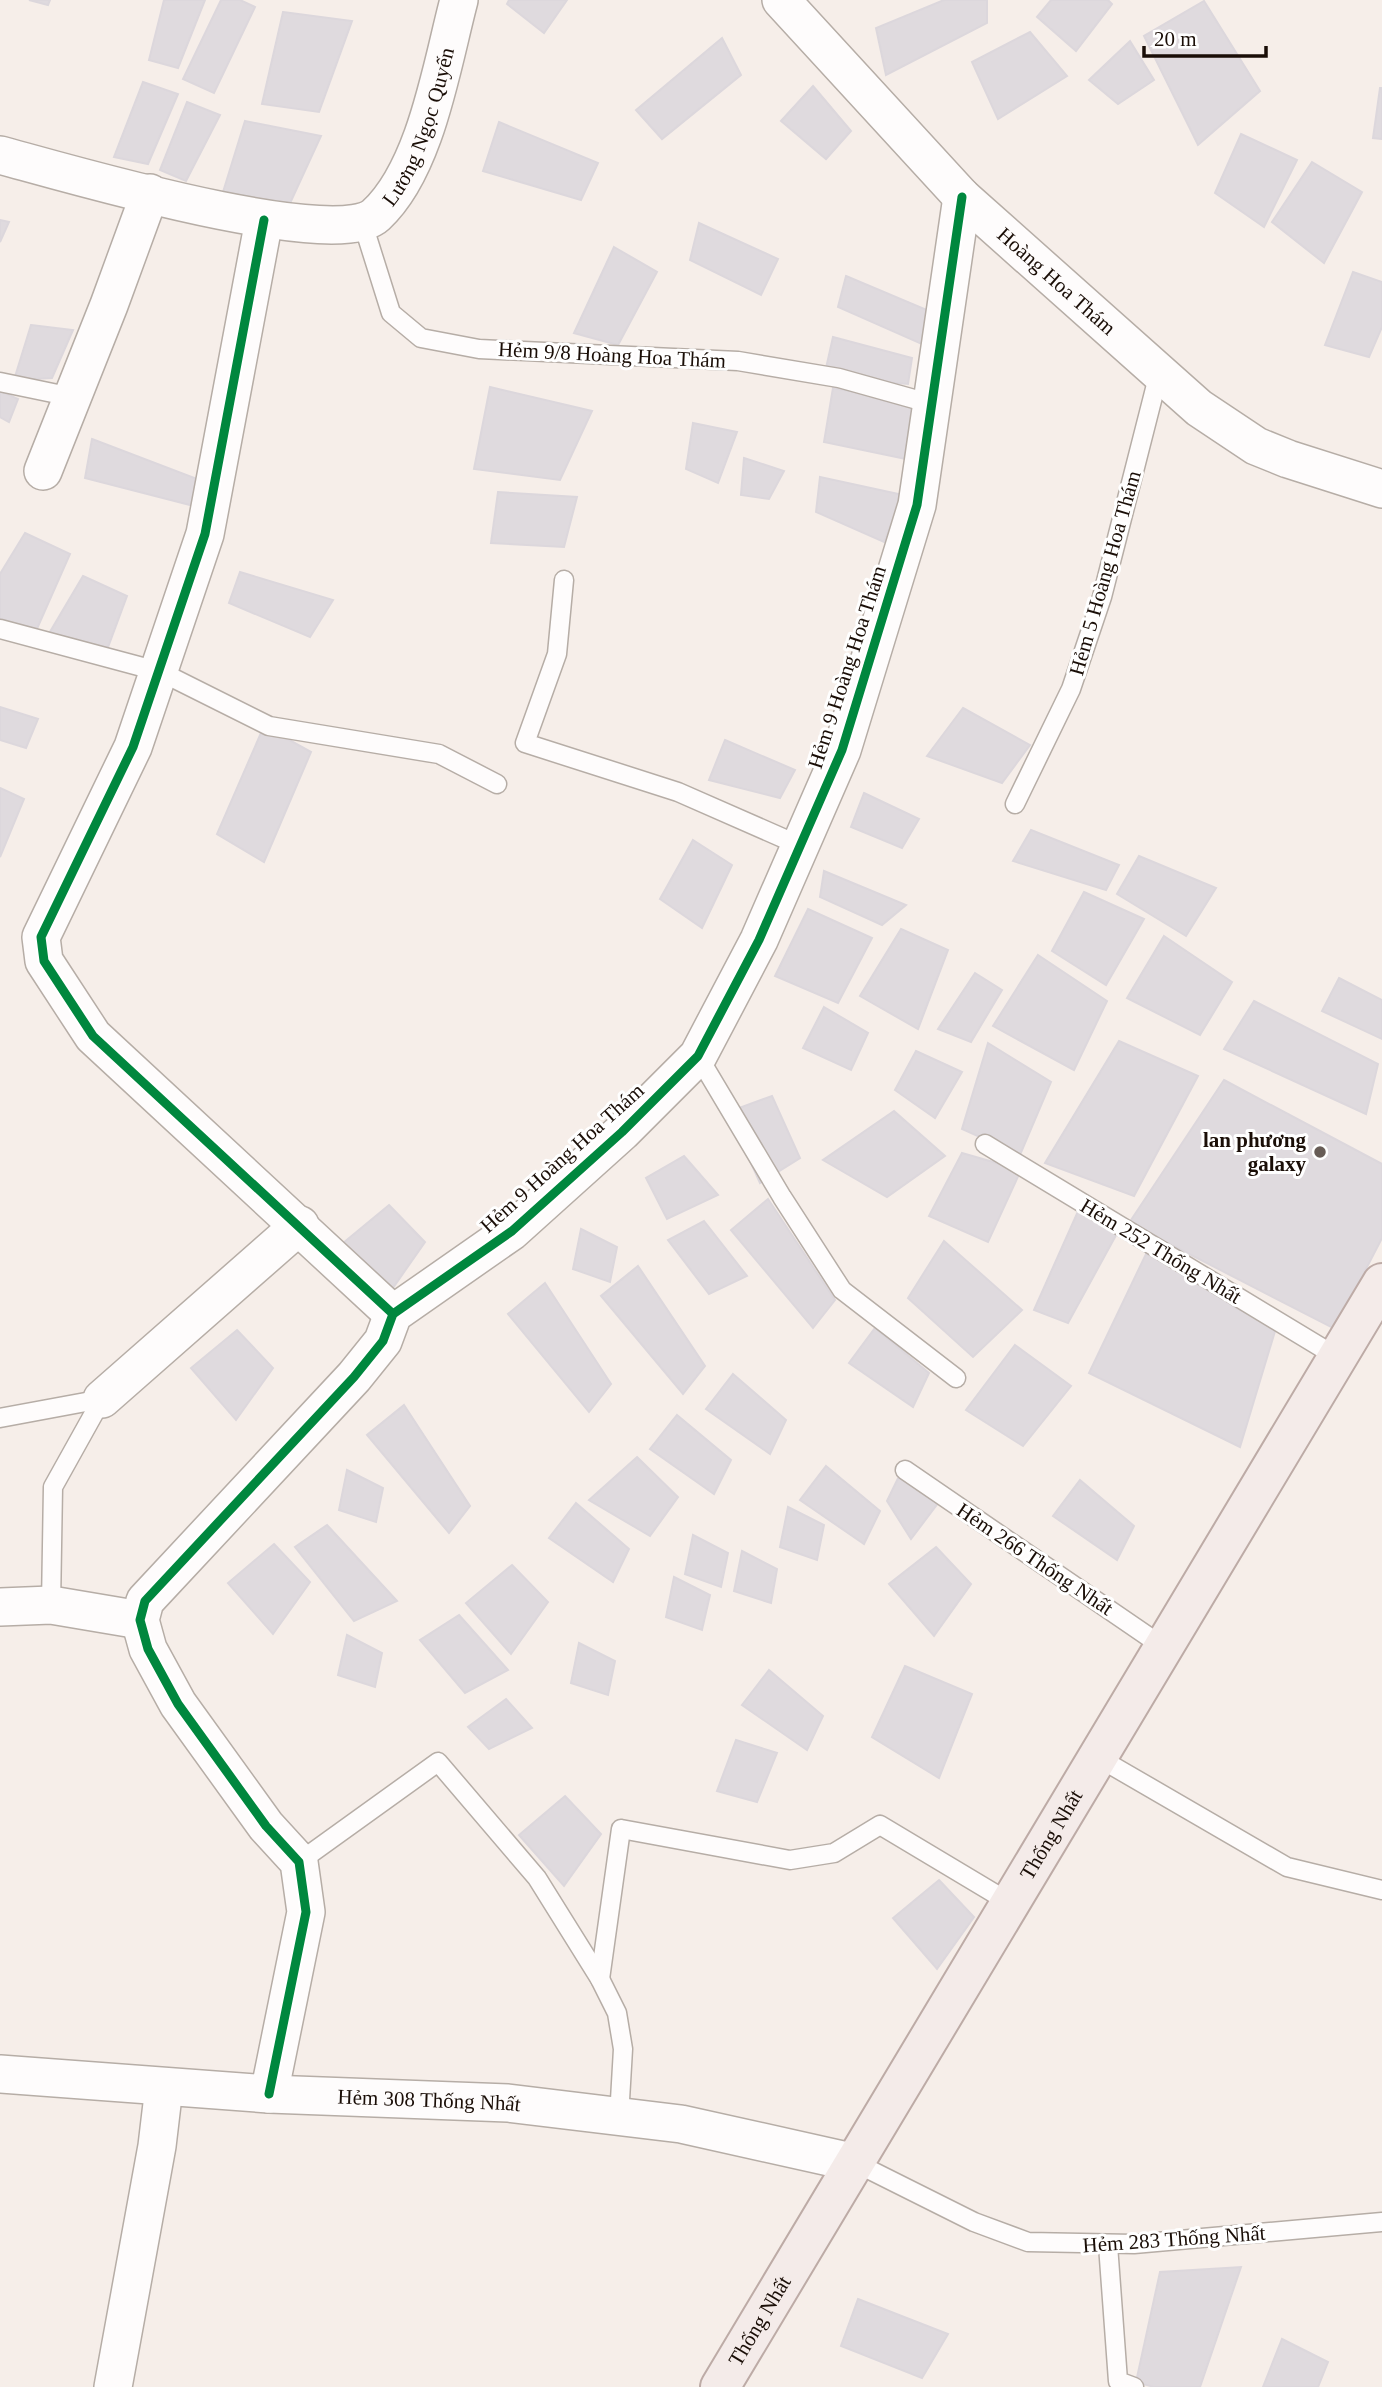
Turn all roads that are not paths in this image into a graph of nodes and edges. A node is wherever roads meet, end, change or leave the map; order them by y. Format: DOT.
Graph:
graph roads {
  1 [pos="459,0"];
  2 [pos="782,0"];
  3 [pos="0,155"];
  4 [pos="150,193"];
  5 [pos="962,197"];
  6 [pos="264,220"];
  7 [pos="363,224"];
  8 [pos="1159,373"];
  9 [pos="0,382"];
  10 [pos="72,397"];
  11 [pos="932,404"];
  12 [pos="43,471"];
  13 [pos="1382,489"];
  14 [pos="565,580"];
  15 [pos="0,629"];
  16 [pos="161,672"];
  17 [pos="497,784"];
  18 [pos="1015,804"];
  19 [pos="801,846"];
  20 [pos="698,1056"];
  21 [pos="985,1144"];
  22 [pos="300,1225"];
  23 [pos="1382,1283"];
  24 [pos="393,1314"];
  25 [pos="1337,1357"];
  26 [pos="956,1378"];
  27 [pos="102,1399"];
  28 [pos="0,1418"];
  29 [pos="905,1469"];
  30 [pos="51,1605"];
  31 [pos="0,1607"];
  32 [pos="140,1620"];
  33 [pos="1165,1648"];
  34 [pos="1099,1758"];
  35 [pos="299,1862"];
  36 [pos="1382,1889"];
  37 [pos="1012,1904"];
  38 [pos="600,1979"];
  39 [pos="0,2074"];
  40 [pos="164,2087"];
  41 [pos="270,2094"];
  42 [pos="619,2117"];
  43 [pos="856,2164"];
  44 [pos="1382,2222"];
  45 [pos="1108,2245"];
  46 [pos="113,2387"];
  47 [pos="720,2387"];
  48 [pos="1134,2387"];
  1 -- 7 [label="street, Lương Ngọc Quyến"];
  2 -- 5 [label="street, Hoàng Hoa Thám"];
  3 -- 4 [label="street, Lương Ngọc Quyến"];
  4 -- 6 [label="street, Lương Ngọc Quyến"];
  4 -- 10 [label="street"];
  5 -- 8 [label="street, Hoàng Hoa Thám"];
  5 -- 11 [label="street, Hẻm 9 Hoàng Hoa Thám"];
  6 -- 7 [label="street, Lương Ngọc Quyến"];
  6 -- 16 [label="street"];
  7 -- 11 [label="lane, Hẻm 9/8 Hoàng Hoa Thám"];
  8 -- 13 [label="street, Hoàng Hoa Thám"];
  8 -- 18 [label="lane, Hẻm 5 Hoàng Hoa Thám"];
  9 -- 10 [label="lane"];
  10 -- 12 [label="street"];
  11 -- 19 [label="street, Hẻm 9 Hoàng Hoa Thám"];
  14 -- 19 [label="lane"];
  15 -- 16 [label="lane"];
  16 -- 17 [label="lane"];
  16 -- 22 [label="street"];
  19 -- 20 [label="street, Hẻm 9 Hoàng Hoa Thám"];
  20 -- 24 [label="street, Hẻm 9 Hoàng Hoa Thám"];
  20 -- 26 [label="lane"];
  21 -- 25 [label="lane, Hẻm 252 Thống Nhất"];
  22 -- 24 [label="street"];
  22 -- 27 [label="street"];
  23 -- 25 [label="main road, Thống Nhất"];
  24 -- 32 [label="street"];
  25 -- 33 [label="main road, Thống Nhất"];
  27 -- 28 [label="lane"];
  27 -- 30 [label="lane"];
  29 -- 33 [label="lane, Hẻm 266 Thống Nhất"];
  30 -- 31 [label="street"];
  30 -- 32 [label="street"];
  32 -- 35 [label="street"];
  33 -- 34 [label="main road, Thống Nhất"];
  34 -- 36 [label="lane"];
  34 -- 37 [label="main road, Thống Nhất"];
  35 -- 38 [label="lane"];
  35 -- 41 [label="street"];
  37 -- 38 [label="lane"];
  37 -- 43 [label="main road, Thống Nhất"];
  38 -- 42 [label="lane"];
  39 -- 40 [label="street, Hẻm 308 Thống Nhất"];
  40 -- 41 [label="street, Hẻm 308 Thống Nhất"];
  40 -- 46 [label="street"];
  41 -- 42 [label="street, Hẻm 308 Thống Nhất"];
  42 -- 43 [label="street, Hẻm 308 Thống Nhất"];
  43 -- 45 [label="lane, Hẻm 283 Thống Nhất"];
  43 -- 47 [label="main road, Thống Nhất"];
  44 -- 45 [label="lane, Hẻm 283 Thống Nhất"];
  45 -- 48 [label="lane"];
}
